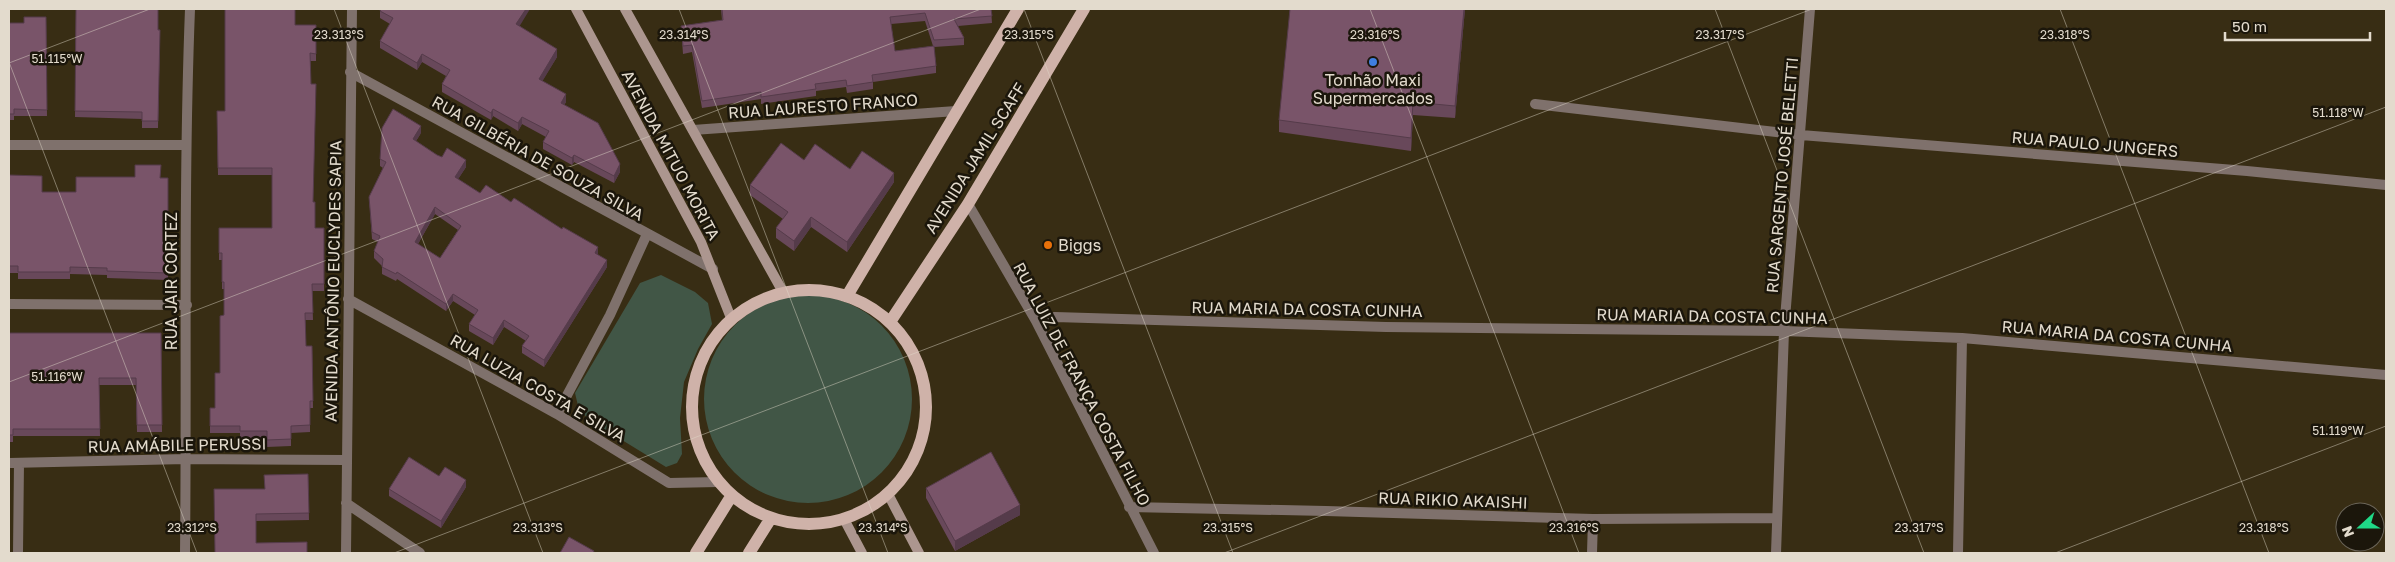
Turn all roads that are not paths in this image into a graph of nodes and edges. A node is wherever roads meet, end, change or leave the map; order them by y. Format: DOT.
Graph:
graph roads {
  1 [pos="190,9"];
  2 [pos="352,9"];
  3 [pos="576,9"];
  4 [pos="625,9"];
  5 [pos="1084,9"];
  6 [pos="1810,9"];
  7 [pos="1017,10"];
  8 [pos="350,72"];
  9 [pos="1536,104"];
  10 [pos="956,111"];
  11 [pos="692,130"];
  12 [pos="1801,135"];
  13 [pos="9,145"];
  14 [pos="185,145"];
  15 [pos="2386,186"];
  16 [pos="968,204"];
  17 [pos="647,234"];
  18 [pos="713,269"];
  19 [pos="783,292"];
  20 [pos="847,296"];
  21 [pos="348,299"];
  22 [pos="9,304"];
  23 [pos="187,305"];
  24 [pos="731,318"];
  25 [pos="1036,321"];
  26 [pos="890,322"];
  27 [pos="1784,331"];
  28 [pos="1962,338"];
  29 [pos="2386,375"];
  30 [pos="557,414"];
  31 [pos="186,459"];
  32 [pos="346,460"];
  33 [pos="14,463"];
  34 [pos="718,482"];
  35 [pos="888,494"];
  36 [pos="732,495"];
  37 [pos="346,503"];
  38 [pos="1129,507"];
  39 [pos="771,518"];
  40 [pos="1776,518"];
  41 [pos="844,519"];
  42 [pos="1593,519"];
  43 [pos="18,553"];
  44 [pos="185,553"];
  45 [pos="346,553"];
  46 [pos="420,553"];
  47 [pos="696,553"];
  48 [pos="748,553"];
  49 [pos="862,553"];
  50 [pos="919,553"];
  51 [pos="1154,553"];
  52 [pos="1592,553"];
  53 [pos="1776,553"];
  54 [pos="1958,553"];
  1 -- 14 [label="street, RUA JAIR CORTEZ"];
  2 -- 8 [label="street, AVENIDA ANTÔNIO EUCLYDES SAPIA"];
  3 -- 18 [label="street, AVENIDA MITUO MORITA"];
  4 -- 11 [label="street, AVENIDA MITUO MORITA"];
  5 -- 16 [label="main road, AVENIDA JAMIL SCAFF"];
  6 -- 12 [label="street, RUA SARGENTO JOSÉ BELETTI"];
  7 -- 10 [label="main road"];
  8 -- 17 [label="street, RUA GILBÉRIA DE SOUZA SILVA"];
  8 -- 21 [label="street, AVENIDA ANTÔNIO EUCLYDES SAPIA"];
  9 -- 12 [label="street, RUA PAULO JUNGERS"];
  10 -- 11 [label="street, RUA LAURESTO FRANCO"];
  10 -- 20 [label="main road"];
  11 -- 19 [label="street, AVENIDA MITUO MORITA"];
  12 -- 15 [label="street, RUA PAULO JUNGERS"];
  12 -- 27 [label="street, RUA SARGENTO JOSÉ BELETTI"];
  13 -- 14 [label="street"];
  14 -- 23 [label="street, RUA JAIR CORTEZ"];
  16 -- 25 [label="street, RUA LUIZ DE FRANÇA COSTA FILHO"];
  16 -- 26 [label="main road, AVENIDA JAMIL SCAFF"];
  17 -- 18 [label="street, RUA GILBÉRIA DE SOUZA SILVA"];
  17 -- 30 [label="street"];
  18 -- 24 [label="street, AVENIDA MITUO MORITA"];
  19 -- 20 [label="main road"];
  19 -- 24 [label="main road"];
  20 -- 26 [label="main road"];
  21 -- 30 [label="street, RUA LUZIA COSTA E SILVA"];
  21 -- 32 [label="street, AVENIDA ANTÔNIO EUCLYDES SAPIA"];
  22 -- 23 [label="street"];
  23 -- 31 [label="street, RUA JAIR CORTEZ"];
  24 -- 34 [label="main road"];
  25 -- 27 [label="street, RUA MARIA DA COSTA CUNHA"];
  25 -- 38 [label="street, RUA LUIZ DE FRANÇA COSTA FILHO"];
  26 -- 35 [label="main road"];
  27 -- 28 [label="street, RUA MARIA DA COSTA CUNHA"];
  27 -- 40 [label="street, RUA SARGENTO JOSÉ BELETTI"];
  28 -- 29 [label="street, RUA MARIA DA COSTA CUNHA"];
  28 -- 54 [label="street"];
  30 -- 34 [label="street, RUA LUZIA COSTA E SILVA"];
  31 -- 32 [label="street, RUA AMÁBILE PERUSSI"];
  31 -- 33 [label="street, RUA AMÁBILE PERUSSI"];
  31 -- 44 [label="street, RUA JAIR CORTEZ"];
  32 -- 37 [label="street, AVENIDA ANTÔNIO EUCLYDES SAPIA"];
  33 -- 43 [label="street"];
  34 -- 36 [label="main road"];
  35 -- 41 [label="main road"];
  35 -- 50 [label="street"];
  36 -- 39 [label="main road"];
  36 -- 47 [label="main road"];
  37 -- 45 [label="street, AVENIDA ANTÔNIO EUCLYDES SAPIA"];
  37 -- 46 [label="street"];
  38 -- 42 [label="street, RUA RIKIO AKAISHI"];
  38 -- 51 [label="street, RUA LUIZ DE FRANÇA COSTA FILHO"];
  39 -- 41 [label="main road"];
  39 -- 48 [label="main road"];
  40 -- 42 [label="street, RUA RIKIO AKAISHI"];
  40 -- 53 [label="street, RUA SARGENTO JOSÉ BELETTI"];
  41 -- 49 [label="street"];
  42 -- 52 [label="street"];
}
